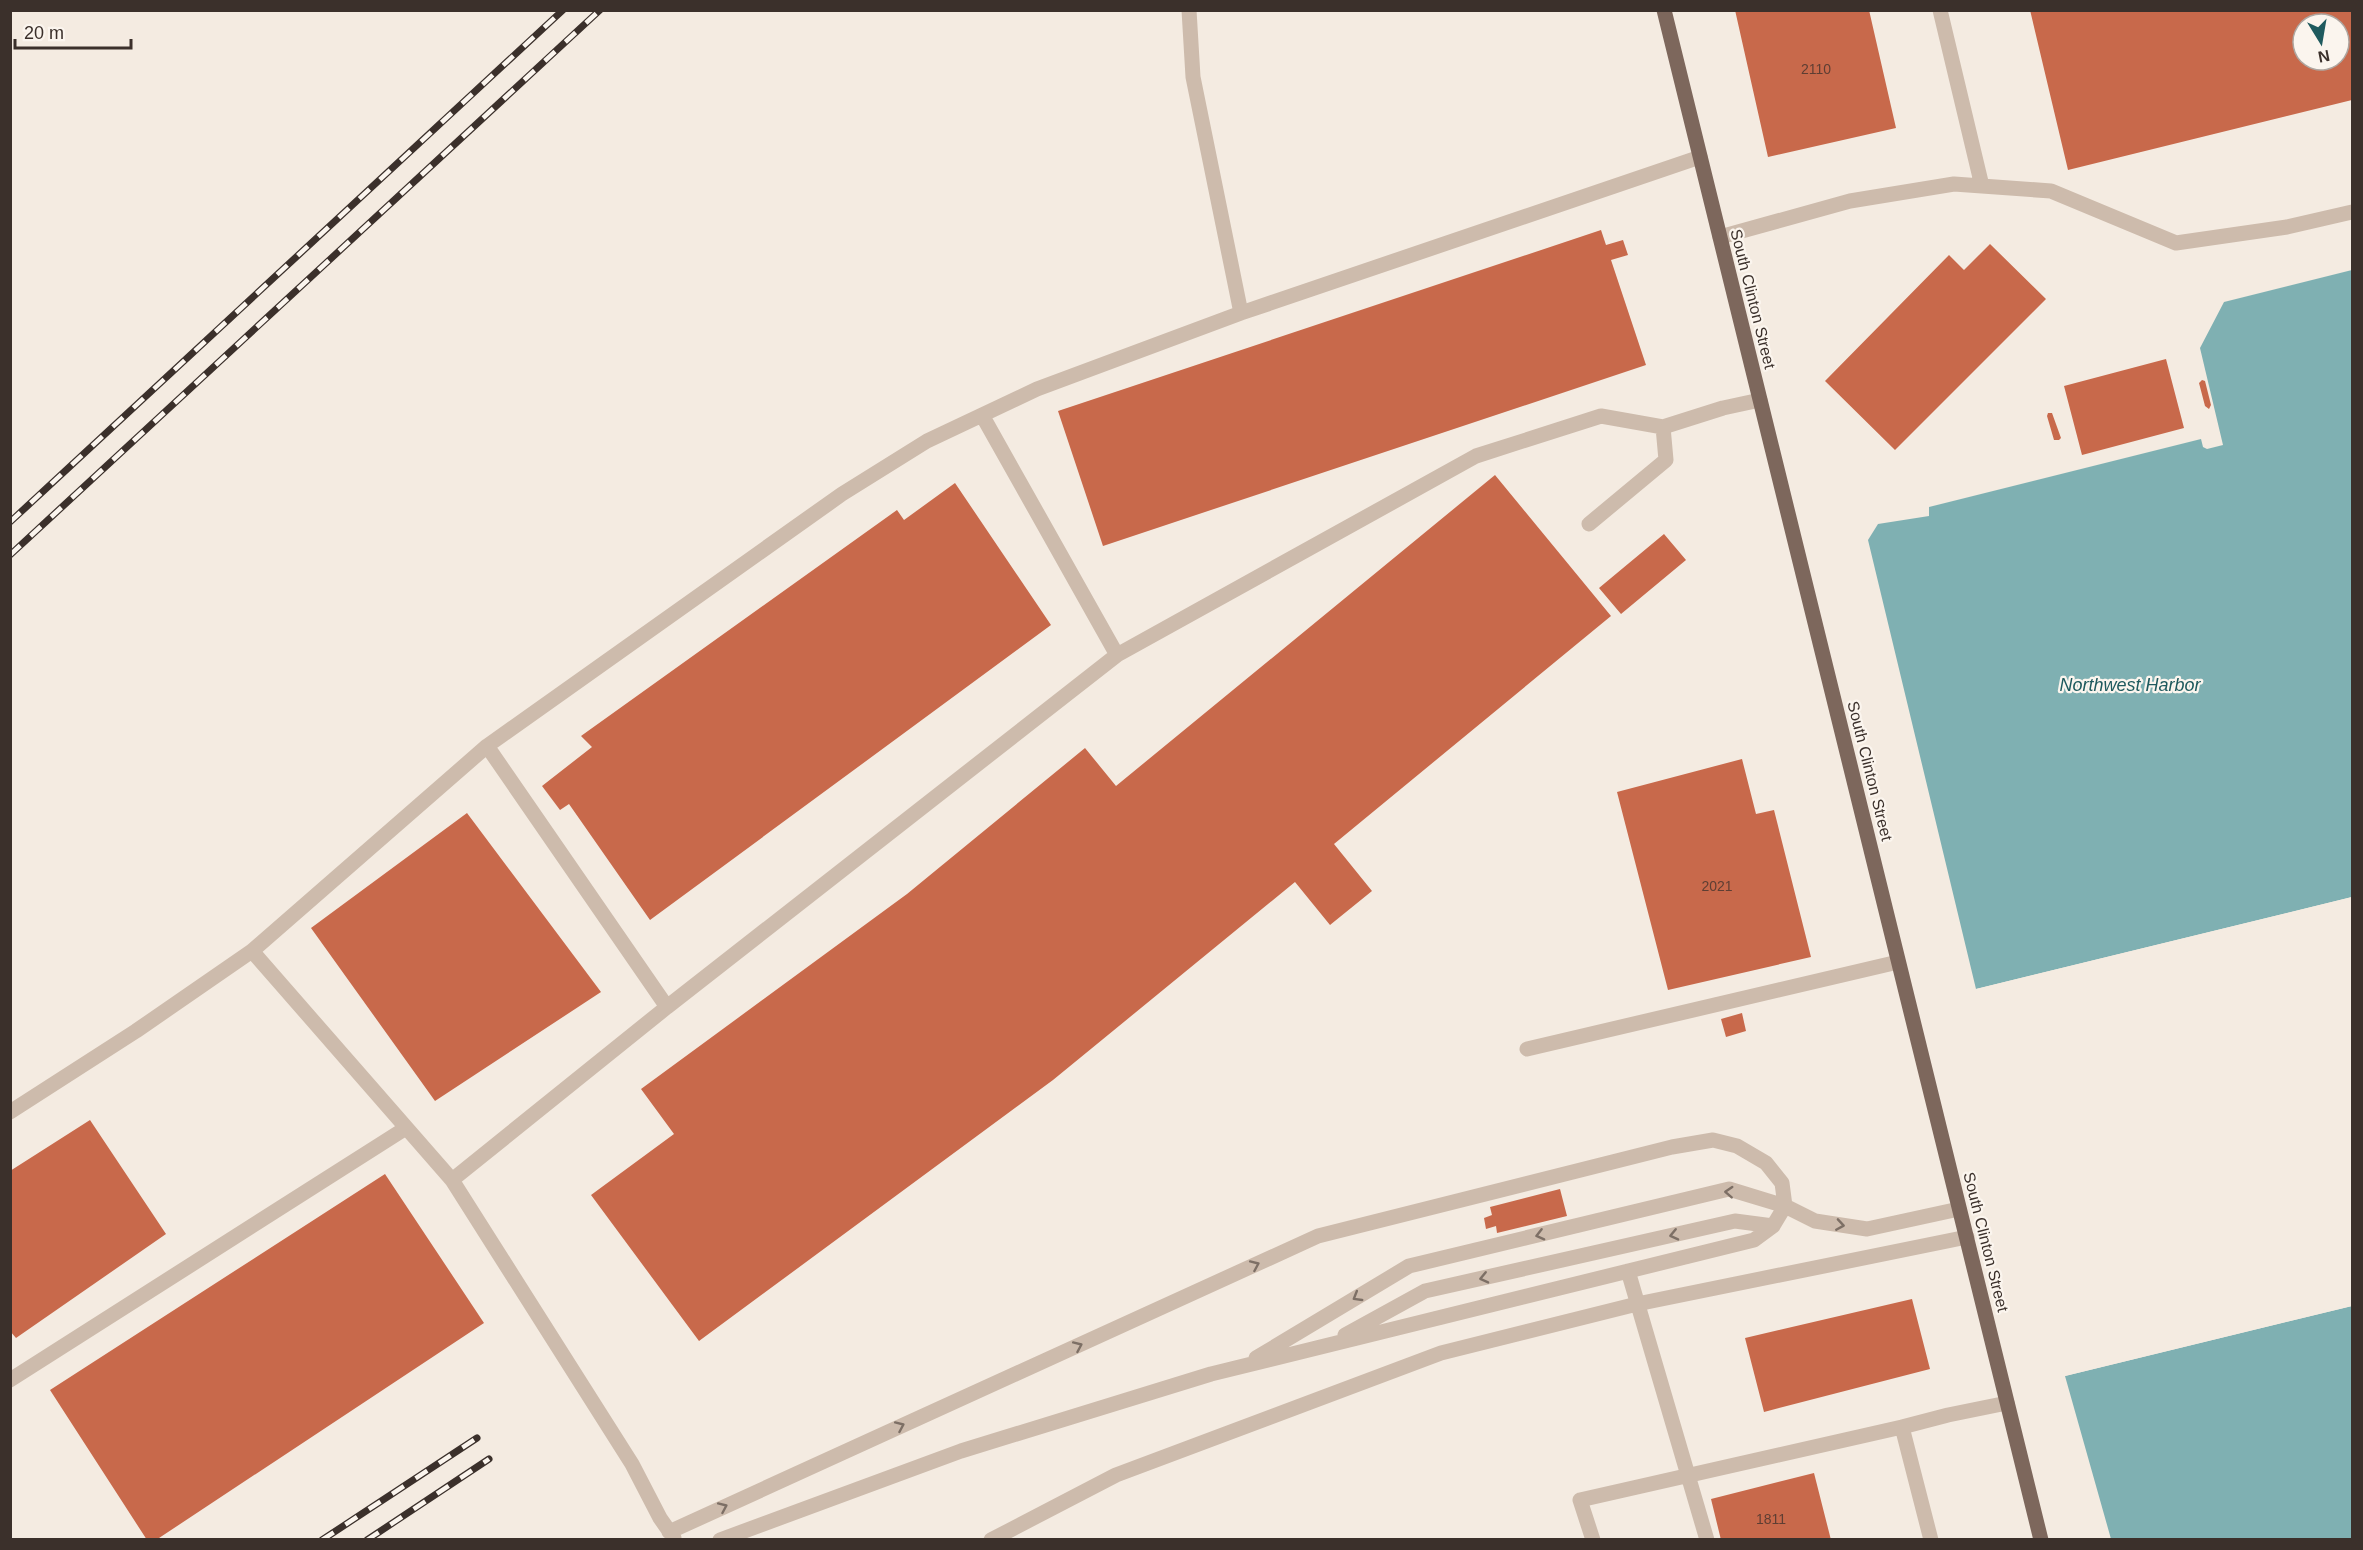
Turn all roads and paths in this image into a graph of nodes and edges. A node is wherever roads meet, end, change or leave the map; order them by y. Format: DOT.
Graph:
graph roads {
  1 [pos="1189,10"];
  2 [pos="1664,10"];
  3 [pos="1940,10"];
  4 [pos="1700,157"];
  5 [pos="1982,186"];
  6 [pos="2352,212"];
  7 [pos="1720,237"];
  8 [pos="1241,313"];
  9 [pos="1760,400"];
  10 [pos="982,415"];
  11 [pos="1662,427"];
  12 [pos="1589,524"];
  13 [pos="1117,655"];
  14 [pos="487,746"];
  15 [pos="252,951"];
  16 [pos="1898,962"];
  17 [pos="667,1007"];
  18 [pos="1527,1049"];
  19 [pos="10,1112"];
  20 [pos="406,1128"];
  21 [pos="452,1180"];
  22 [pos="1785,1206"];
  23 [pos="1959,1209"];
  24 [pos="1773,1226"];
  25 [pos="1967,1237"];
  26 [pos="1628,1271"];
  27 [pos="1637,1304"];
  28 [pos="1325,1346"];
  29 [pos="1242,1367"];
  30 [pos="10,1380"];
  31 [pos="2007,1403"];
  32 [pos="1902,1427"];
  33 [pos="1688,1476"];
  34 [pos="672,1536"];
  35 [pos="720,1539"];
  36 [pos="992,1539"];
  37 [pos="1593,1539"];
  38 [pos="1707,1539"];
  39 [pos="1931,1539"];
  40 [pos="2041,1539"];
  1 -- 8 [label="lane"];
  2 -- 4 [label="main road, South Clinton Street"];
  3 -- 5 [label="lane"];
  4 -- 7 [label="main road, South Clinton Street"];
  4 -- 8 [label="lane"];
  5 -- 6 [label="lane"];
  5 -- 7 [label="lane"];
  7 -- 9 [label="main road, South Clinton Street"];
  8 -- 10 [label="lane"];
  9 -- 11 [label="lane"];
  9 -- 16 [label="main road, South Clinton Street"];
  10 -- 13 [label="lane"];
  10 -- 14 [label="lane"];
  11 -- 12 [label="lane"];
  11 -- 13 [label="lane"];
  13 -- 17 [label="lane"];
  14 -- 15 [label="lane"];
  14 -- 17 [label="lane"];
  15 -- 19 [label="lane"];
  15 -- 20 [label="lane"];
  16 -- 18 [label="lane"];
  16 -- 23 [label="main road, South Clinton Street"];
  17 -- 21 [label="lane"];
  20 -- 21 [label="lane"];
  20 -- 30 [label="lane"];
  21 -- 34 [label="lane"];
  22 -- 23 [label="lane, one-way"];
  22 -- 24 [label="lane"];
  22 -- 29 [label="lane, one-way"];
  34 -- 22 [label="lane, one-way"];
  23 -- 25 [label="main road, South Clinton Street"];
  24 -- 26 [label="lane"];
  24 -- 28 [label="lane, one-way"];
  25 -- 27 [label="lane"];
  25 -- 31 [label="main road, South Clinton Street"];
  26 -- 27 [label="lane"];
  26 -- 28 [label="lane"];
  27 -- 33 [label="lane"];
  27 -- 36 [label="lane"];
  28 -- 29 [label="lane"];
  29 -- 35 [label="lane"];
  31 -- 32 [label="lane"];
  31 -- 40 [label="main road, South Clinton Street"];
  32 -- 33 [label="lane"];
  32 -- 39 [label="lane"];
  33 -- 37 [label="lane"];
  33 -- 38 [label="lane"];
}
